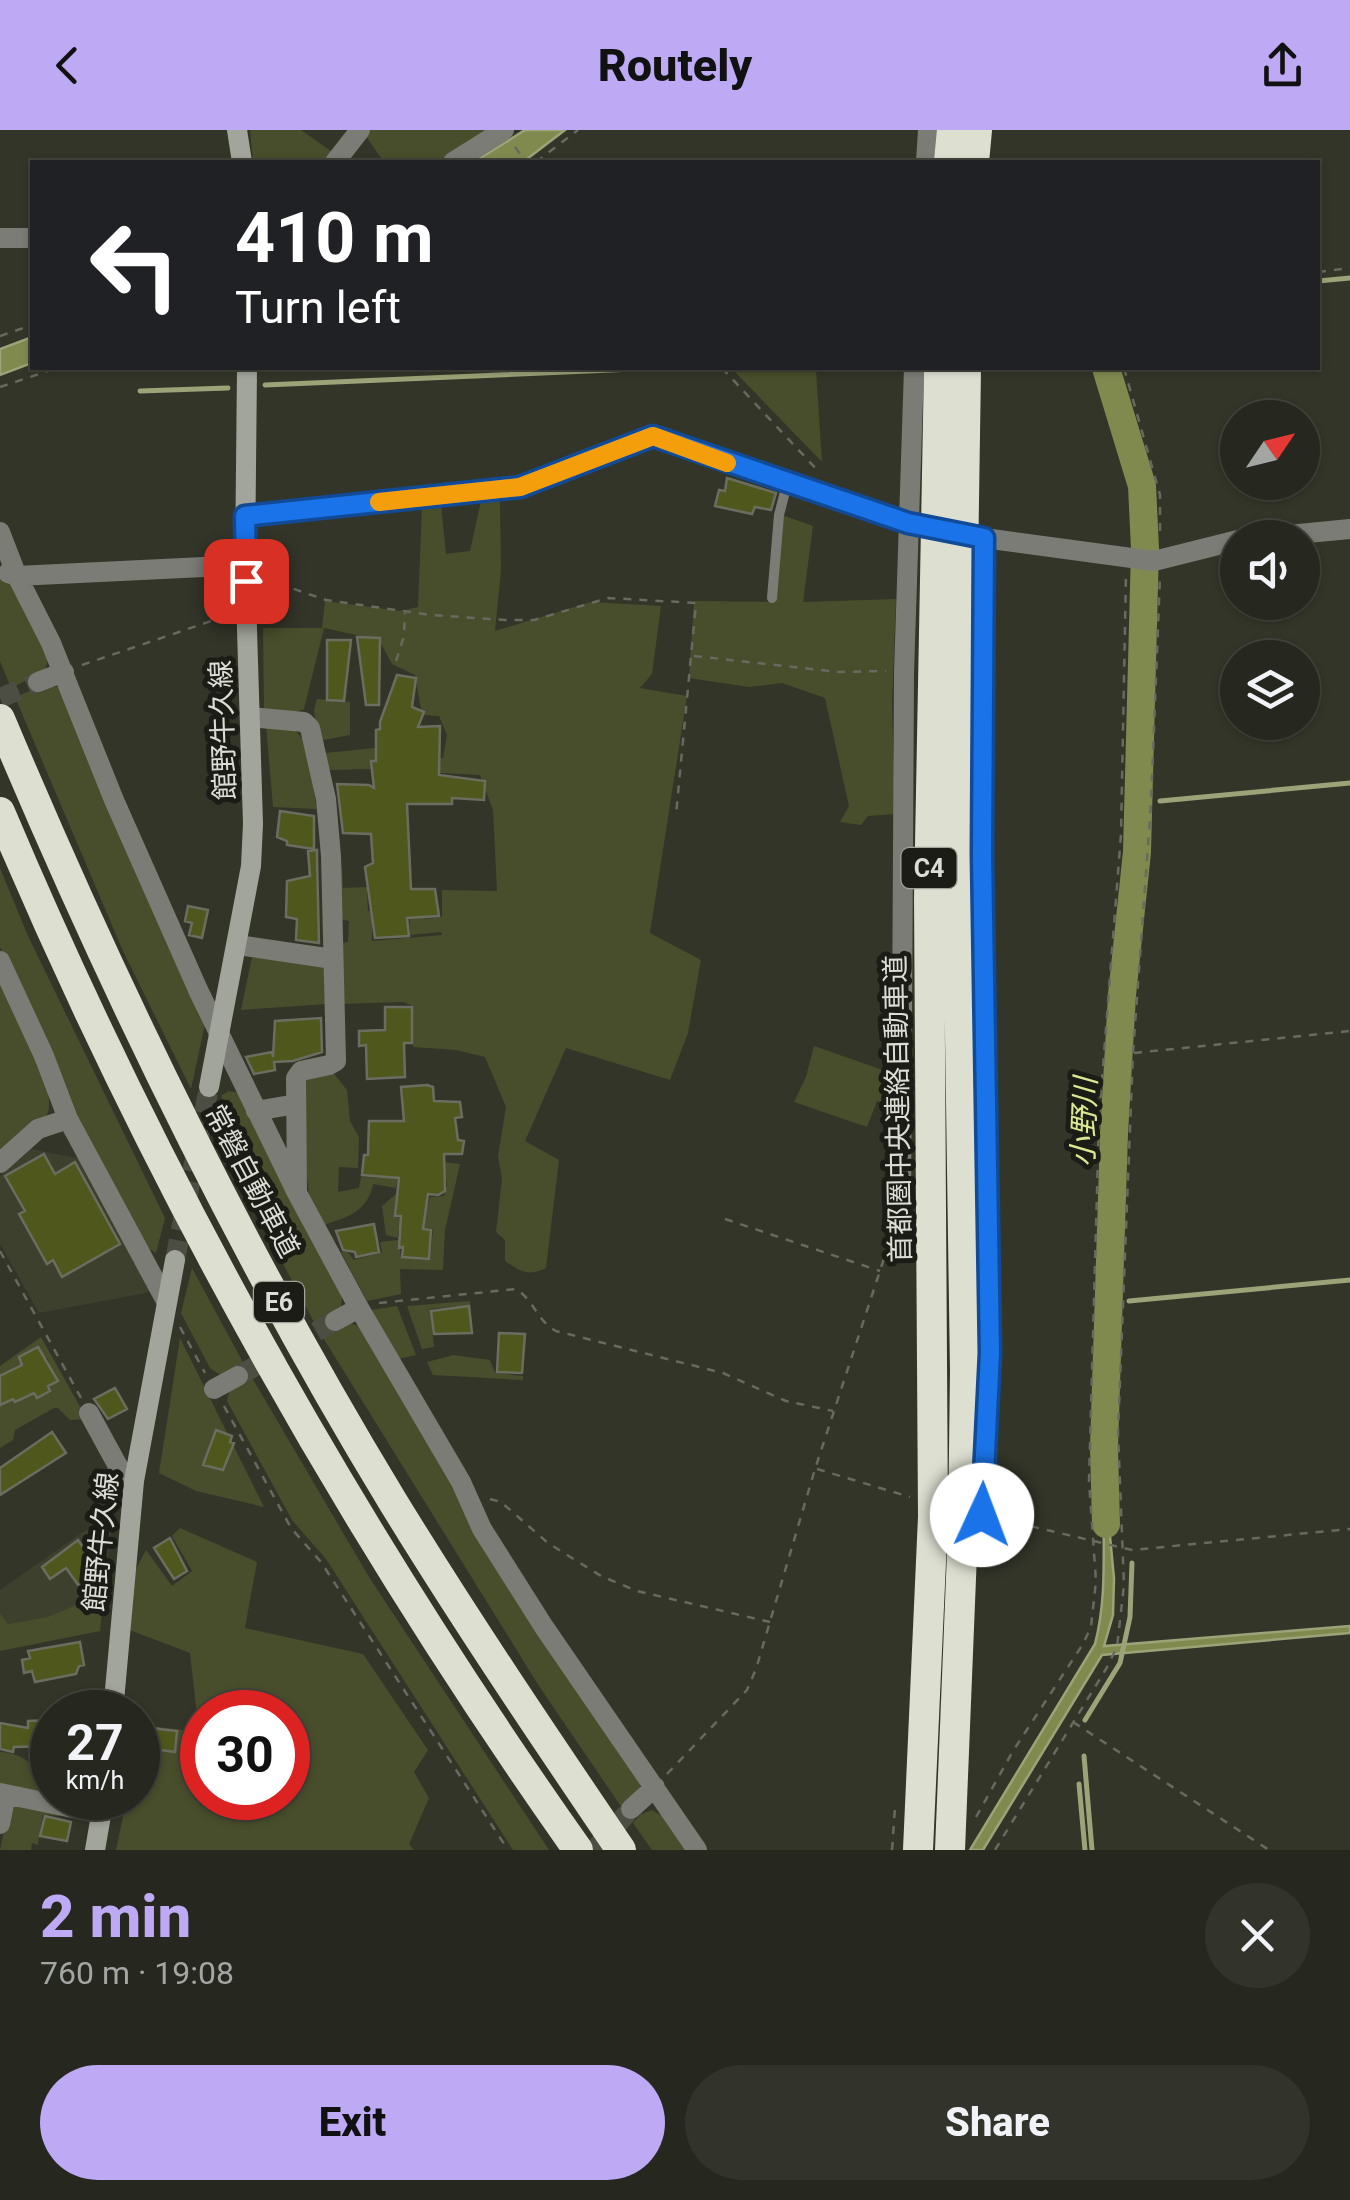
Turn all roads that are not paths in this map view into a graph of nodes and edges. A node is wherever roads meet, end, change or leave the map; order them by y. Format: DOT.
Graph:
graph roads {
  1 [pos="237,130"];
  2 [pos="360,130"];
  3 [pos="928,130"];
  4 [pos="952,130"];
  5 [pos="977,130"];
  6 [pos="509,139"];
  7 [pos="242,160"];
  8 [pos="338,160"];
  9 [pos="458,160"];
  10 [pos="926,160"];
  11 [pos="949,160"];
  12 [pos="974,160"];
  13 [pos="0,238"];
  14 [pos="30,238"];
  15 [pos="247,370"];
  16 [pos="914,370"];
  17 [pos="939,370"];
  18 [pos="966,370"];
  19 [pos="786,484"];
  20 [pos="245,516"];
  21 [pos="908,523"];
  22 [pos="1350,529"];
  23 [pos="0,532"];
  24 [pos="1320,532"];
  25 [pos="984,538"];
  26 [pos="1220,544"];
  27 [pos="8,573"];
  28 [pos="246,573"];
  29 [pos="772,598"];
  30 [pos="64,672"];
  31 [pos="38,682"];
  32 [pos="250,716"];
  33 [pos="0,718"];
  34 [pos="0,812"];
  35 [pos="238,945"];
  36 [pos="332,959"];
  37 [pos="0,961"];
  38 [pos="220,1034"];
  39 [pos="209,1087"];
  40 [pos="296,1104"];
  41 [pos="256,1111"];
  42 [pos="68,1119"];
  43 [pos="986,1151"];
  44 [pos="902,1152"];
  45 [pos="0,1163"];
  46 [pos="297,1193"];
  47 [pos="902,1207"];
  48 [pos="175,1260"];
  49 [pos="166,1301"];
  50 [pos="359,1308"];
  51 [pos="335,1321"];
  52 [pos="238,1376"];
  53 [pos="214,1389"];
  54 [pos="89,1413"];
  55 [pos="134,1480"];
  56 [pos="982,1515"];
  57 [pos="114,1690"];
  58 [pos="654,1787"];
  59 [pos="3,1794"];
  60 [pos="30,1797"];
  61 [pos="632,1809"];
  62 [pos="100,1820"];
  63 [pos="0,1824"];
  64 [pos="960,1839"];
  65 [pos="95,1850"];
  66 [pos="578,1850"];
  67 [pos="622,1850"];
  68 [pos="697,1850"];
  69 [pos="918,1850"];
  1 -- 7 [label="main road"];
  2 -- 8 [label="street"];
  3 -- 10 [label="street"];
  4 -- 11 [label="highway"];
  5 -- 12 [label="highway"];
  6 -- 9 [label="street"];
  13 -- 14 [label="street"];
  15 -- 20 [label="main road, 館野牛久線"];
  16 -- 21 [label="street"];
  17 -- 69 [label="highway, 首都圏中央連絡自動車道 / C4"];
  18 -- 64 [label="highway, C4"];
  19 -- 20 [label="street"];
  19 -- 21 [label="street"];
  19 -- 29 [label="lane"];
  20 -- 28 [label="main road, 館野牛久線"];
  21 -- 25 [label="street"];
  21 -- 44 [label="street"];
  22 -- 24 [label="street"];
  23 -- 27 [label="street"];
  25 -- 26 [label="street"];
  25 -- 43 [label="street"];
  27 -- 28 [label="street"];
  27 -- 30 [label="street"];
  28 -- 32 [label="main road, 館野牛久線"];
  30 -- 31 [label="street"];
  30 -- 38 [label="street"];
  32 -- 35 [label="main road, 館野牛久線"];
  32 -- 36 [label="street"];
  33 -- 67 [label="highway, 常磐自動車道 / E6"];
  34 -- 66 [label="highway, E6"];
  35 -- 36 [label="street"];
  35 -- 38 [label="main road, 館野牛久線"];
  36 -- 40 [label="street"];
  37 -- 42 [label="street"];
  38 -- 39 [label="main road, 館野牛久線"];
  38 -- 41 [label="street"];
  40 -- 41 [label="street"];
  40 -- 46 [label="street"];
  41 -- 46 [label="street"];
  42 -- 45 [label="street"];
  42 -- 49 [label="street"];
  43 -- 44 [label="street"];
  43 -- 56 [label="street"];
  44 -- 47 [label="street"];
  46 -- 50 [label="street"];
  48 -- 49 [label="main road, 館野牛久線"];
  49 -- 55 [label="main road, 館野牛久線"];
  50 -- 51 [label="street"];
  50 -- 58 [label="street"];
  52 -- 53 [label="street"];
  54 -- 55 [label="street"];
  55 -- 57 [label="main road, 館野牛久線"];
  58 -- 61 [label="street"];
  58 -- 68 [label="street"];
  59 -- 60 [label="street"];
  59 -- 63 [label="street"];
  62 -- 65 [label="main road"];
}
